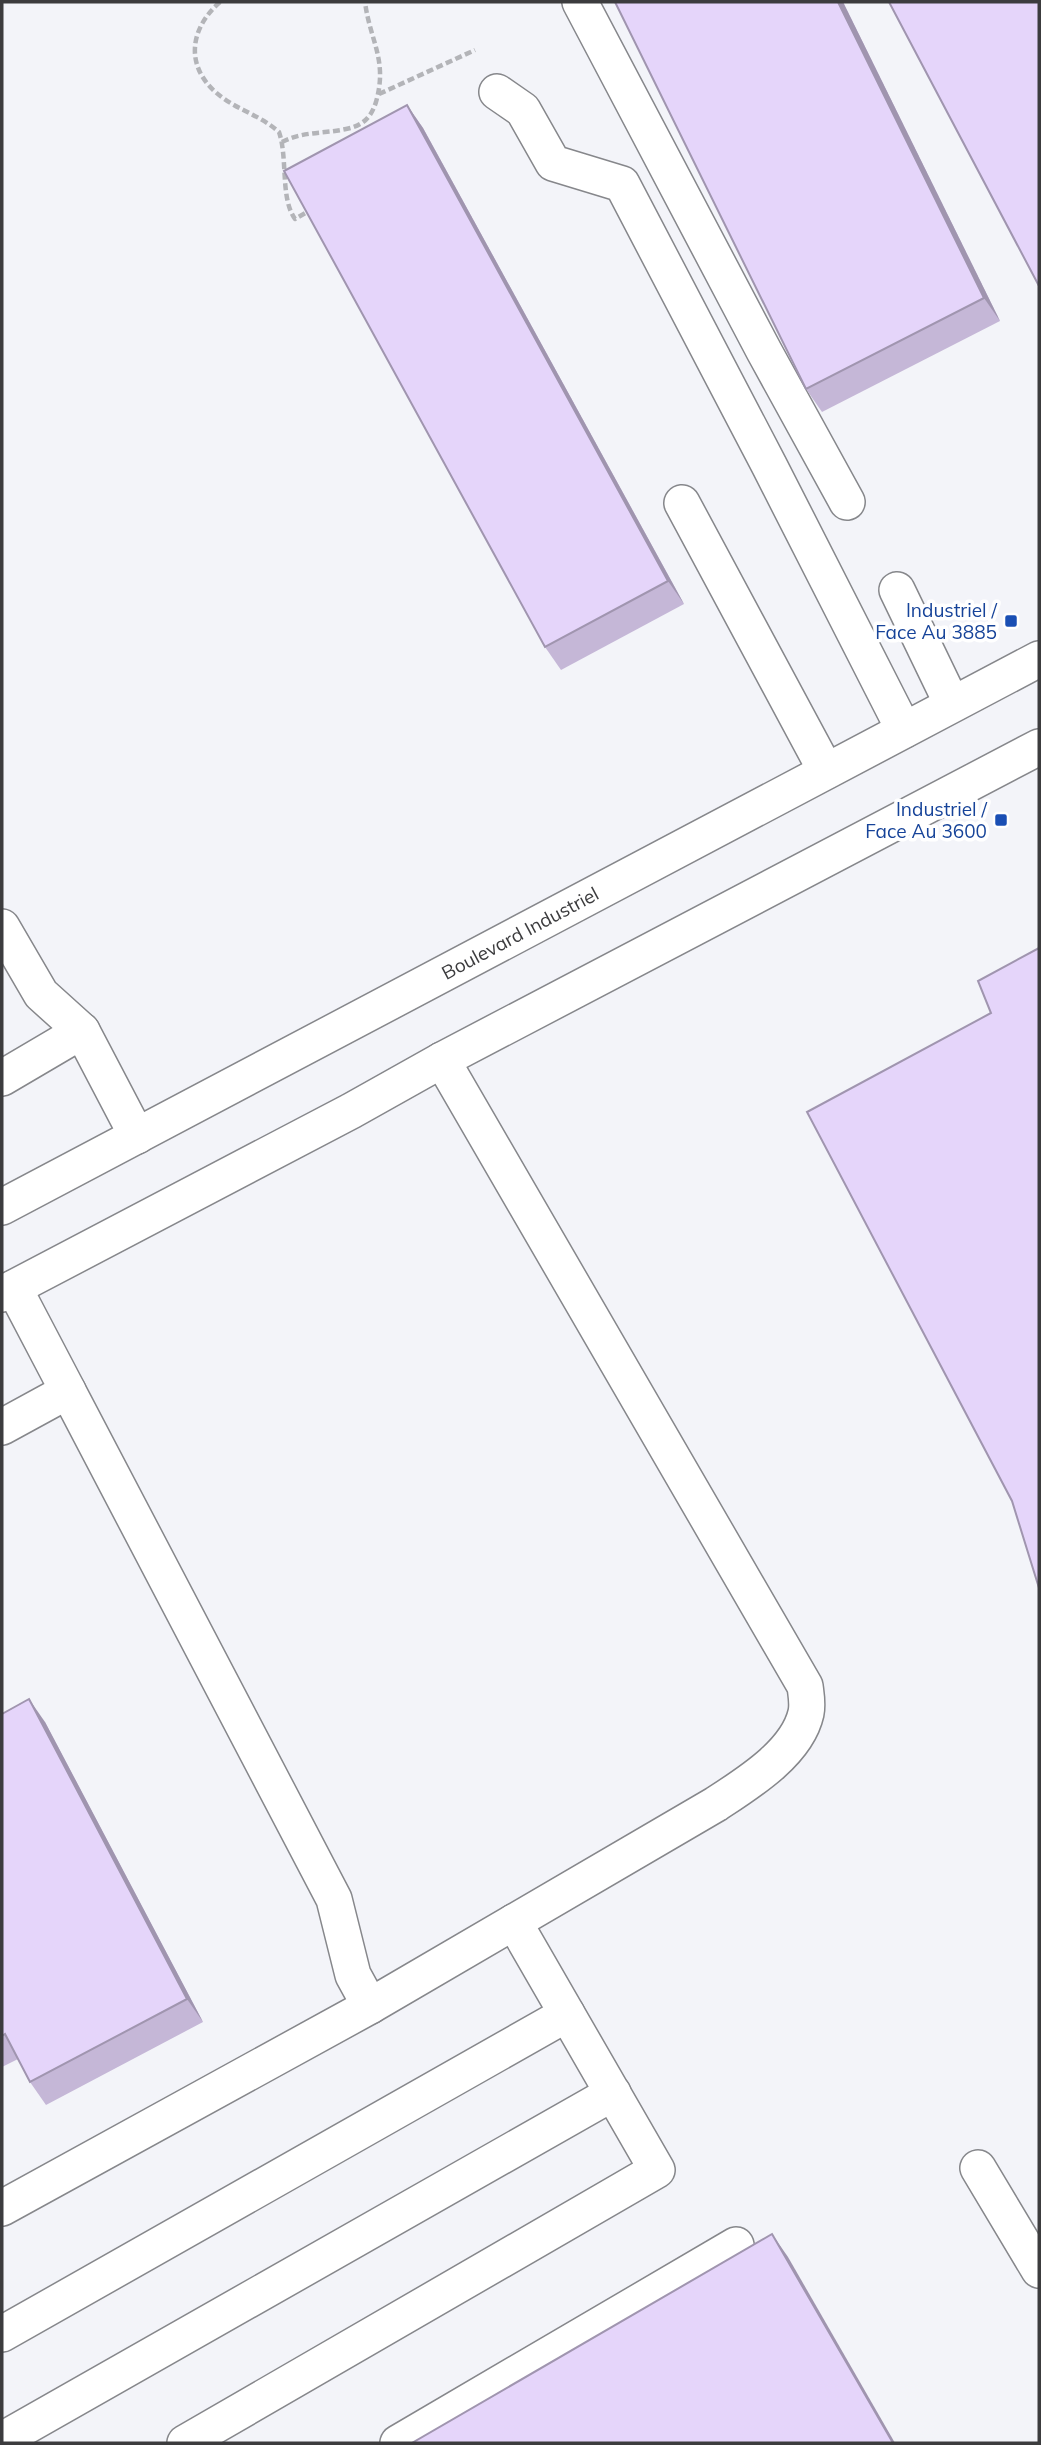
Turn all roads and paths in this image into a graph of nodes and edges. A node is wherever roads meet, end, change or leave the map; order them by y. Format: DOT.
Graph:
graph roads {
  1 [pos="220,2"];
  2 [pos="365,2"];
  3 [pos="580,2"];
  4 [pos="475,50"];
  5 [pos="497,92"];
  6 [pos="378,94"];
  7 [pos="282,142"];
  8 [pos="309,211"];
  9 [pos="847,502"];
  10 [pos="682,503"];
  11 [pos="897,590"];
  12 [pos="1039,659"];
  13 [pos="952,705"];
  14 [pos="904,730"];
  15 [pos="1039,747"];
  16 [pos="826,771"];
  17 [pos="2,927"];
  18 [pos="82,1031"];
  19 [pos="442,1060"];
  20 [pos="2,1078"];
  21 [pos="137,1136"];
  22 [pos="2,1207"];
  23 [pos="8,1291"];
  24 [pos="68,1391"];
  25 [pos="2,1427"];
  26 [pos="514,1922"];
  27 [pos="370,2006"];
  28 [pos="567,2014"];
  29 [pos="613,2093"];
  30 [pos="978,2168"];
  31 [pos="2,2208"];
  32 [pos="736,2245"];
  33 [pos="1039,2270"];
  34 [pos="2,2334"];
  35 [pos="2,2440"];
  36 [pos="185,2443"];
  37 [pos="398,2443"];
  1 -- 7 [label="path"];
  2 -- 6 [label="path"];
  3 -- 9 [label="street"];
  4 -- 6 [label="path"];
  5 -- 14 [label="street"];
  6 -- 7 [label="path"];
  7 -- 8 [label="path"];
  10 -- 16 [label="street"];
  11 -- 13 [label="street"];
  12 -- 13 [label="street, Boulevard Industriel"];
  13 -- 14 [label="street, Boulevard Industriel"];
  14 -- 16 [label="street, Boulevard Industriel"];
  15 -- 19 [label="street"];
  16 -- 21 [label="street, Boulevard Industriel"];
  17 -- 18 [label="street"];
  18 -- 20 [label="street"];
  18 -- 21 [label="street"];
  19 -- 23 [label="street"];
  19 -- 26 [label="street"];
  21 -- 22 [label="street, Boulevard Industriel"];
  23 -- 24 [label="street"];
  24 -- 25 [label="street"];
  24 -- 27 [label="street"];
  26 -- 27 [label="street"];
  26 -- 28 [label="street"];
  27 -- 31 [label="street"];
  28 -- 29 [label="street"];
  28 -- 34 [label="street"];
  29 -- 35 [label="street"];
  29 -- 36 [label="street"];
  30 -- 33 [label="street"];
  32 -- 37 [label="street"];
}
